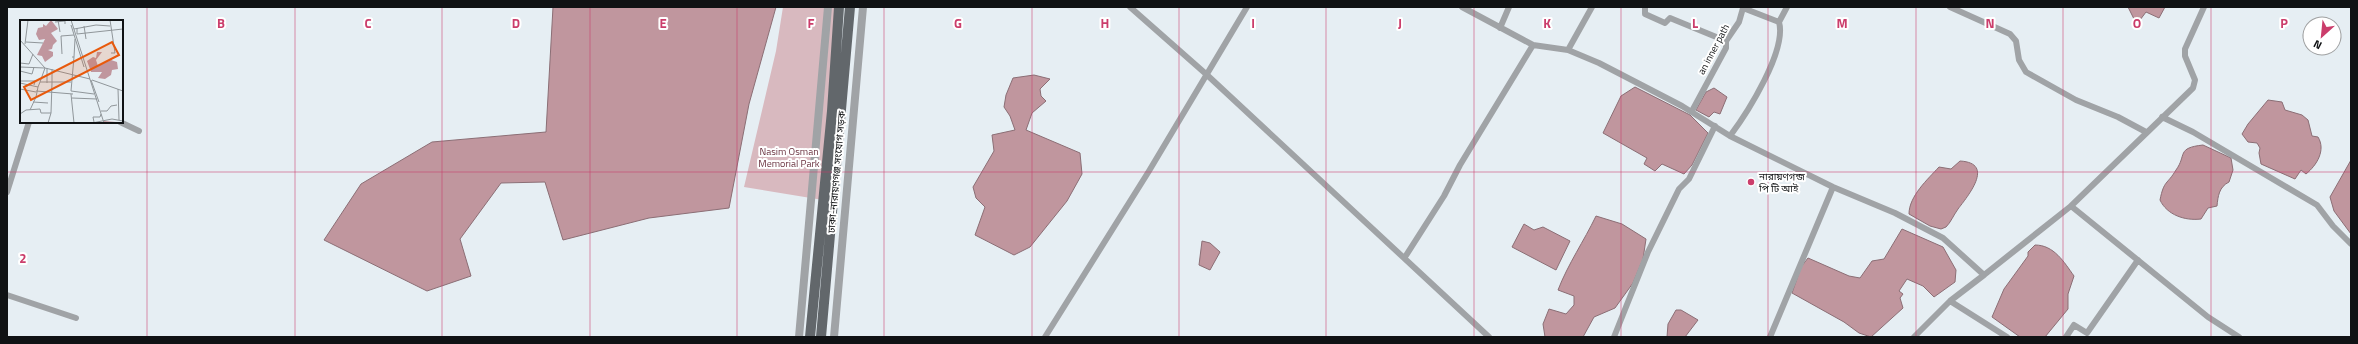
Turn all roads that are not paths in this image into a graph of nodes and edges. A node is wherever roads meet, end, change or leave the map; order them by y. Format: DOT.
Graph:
graph roads {
  1 [pos="828,7"];
  2 [pos="839,7"];
  3 [pos="850,7"];
  4 [pos="863,7"];
  5 [pos="1130,7"];
  6 [pos="1247,7"];
  7 [pos="1462,7"];
  8 [pos="1509,7"];
  9 [pos="1592,7"];
  10 [pos="1644,7"];
  11 [pos="1787,7"];
  12 [pos="1950,7"];
  13 [pos="2204,7"];
  14 [pos="1779,22"];
  15 [pos="1500,28"];
  16 [pos="1726,41"];
  17 [pos="1533,45"];
  18 [pos="1568,50"];
  19 [pos="1206,74"];
  20 [pos="1692,112"];
  21 [pos="2162,117"];
  22 [pos="29,123"];
  23 [pos="122,123"];
  24 [pos="1715,126"];
  25 [pos="139,131"];
  26 [pos="2146,132"];
  27 [pos="1730,136"];
  28 [pos="1833,187"];
  29 [pos="7,192"];
  30 [pos="2071,206"];
  31 [pos="2351,244"];
  32 [pos="1405,257"];
  33 [pos="2138,260"];
  34 [pos="1984,275"];
  35 [pos="7,295"];
  36 [pos="1950,301"];
  37 [pos="76,318"];
  38 [pos="799,337"];
  39 [pos="810,337"];
  40 [pos="821,337"];
  41 [pos="834,337"];
  42 [pos="1045,337"];
  43 [pos="1489,337"];
  44 [pos="1614,337"];
  45 [pos="1770,337"];
  46 [pos="1914,337"];
  47 [pos="2007,337"];
  48 [pos="2066,337"];
  49 [pos="2239,337"];
  1 -- 38 [label="street"];
  2 -- 39 [label="main road, ঢাকা-নারায়ণগঞ্জ সংযোগ সড়ক"];
  3 -- 40 [label="main road, ঢাকা-নারায়ণগঞ্জ সংযোগ সড়ক"];
  4 -- 41 [label="street"];
  5 -- 19 [label="street"];
  6 -- 19 [label="street"];
  7 -- 15 [label="street"];
  8 -- 15 [label="street"];
  9 -- 18 [label="street"];
  10 -- 16 [label="street"];
  11 -- 14 [label="street"];
  12 -- 26 [label="street"];
  13 -- 21 [label="street"];
  14 -- 16 [label="street, an inner path"];
  14 -- 27 [label="street"];
  15 -- 17 [label="street"];
  16 -- 20 [label="street, an inner path"];
  17 -- 18 [label="street"];
  17 -- 32 [label="street"];
  18 -- 20 [label="street"];
  19 -- 32 [label="street"];
  19 -- 42 [label="street"];
  20 -- 24 [label="street"];
  21 -- 26 [label="street"];
  21 -- 31 [label="street"];
  22 -- 29 [label="street"];
  23 -- 25 [label="street"];
  24 -- 27 [label="street"];
  24 -- 44 [label="street"];
  26 -- 30 [label="street"];
  27 -- 28 [label="street"];
  28 -- 34 [label="street"];
  28 -- 45 [label="street"];
  30 -- 33 [label="street"];
  30 -- 34 [label="street"];
  32 -- 43 [label="street"];
  33 -- 48 [label="street"];
  33 -- 49 [label="street"];
  34 -- 36 [label="street"];
  35 -- 37 [label="street"];
  36 -- 46 [label="street"];
  36 -- 47 [label="street"];
}
